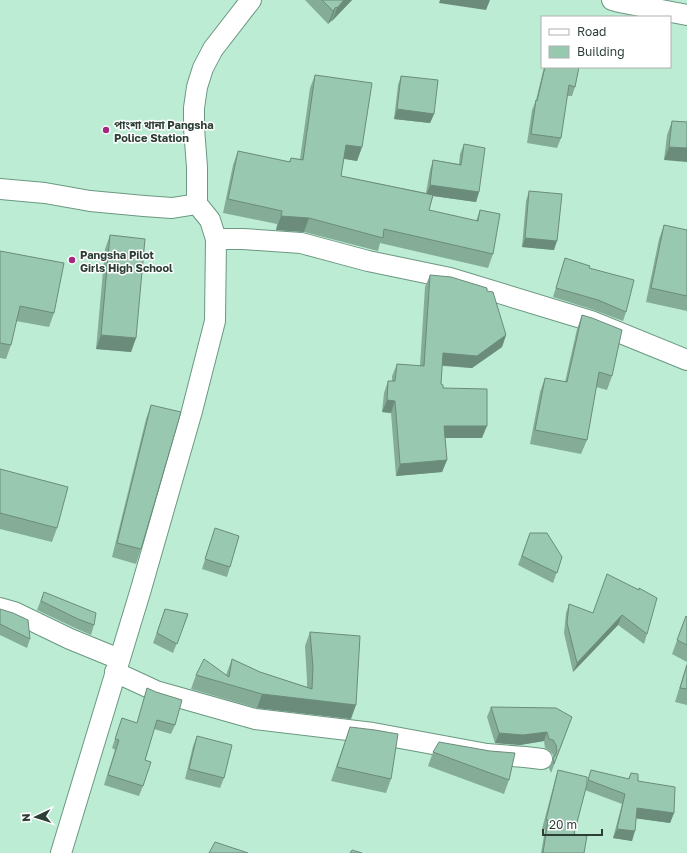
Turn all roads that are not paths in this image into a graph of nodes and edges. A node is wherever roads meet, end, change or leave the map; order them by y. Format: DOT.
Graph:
graph roads {
  1 [pos="251,0"];
  2 [pos="612,0"];
  3 [pos="687,15"];
  4 [pos="0,189"];
  5 [pos="197,204"];
  6 [pos="216,239"];
  7 [pos="687,360"];
  8 [pos="0,608"];
  9 [pos="117,666"];
  10 [pos="542,759"];
  11 [pos="61,853"];
  1 -- 5 [label="street"];
  2 -- 3 [label="street"];
  4 -- 5 [label="street"];
  5 -- 6 [label="street"];
  6 -- 7 [label="street"];
  6 -- 9 [label="street"];
  8 -- 9 [label="street"];
  9 -- 10 [label="street"];
  9 -- 11 [label="street"];
}
